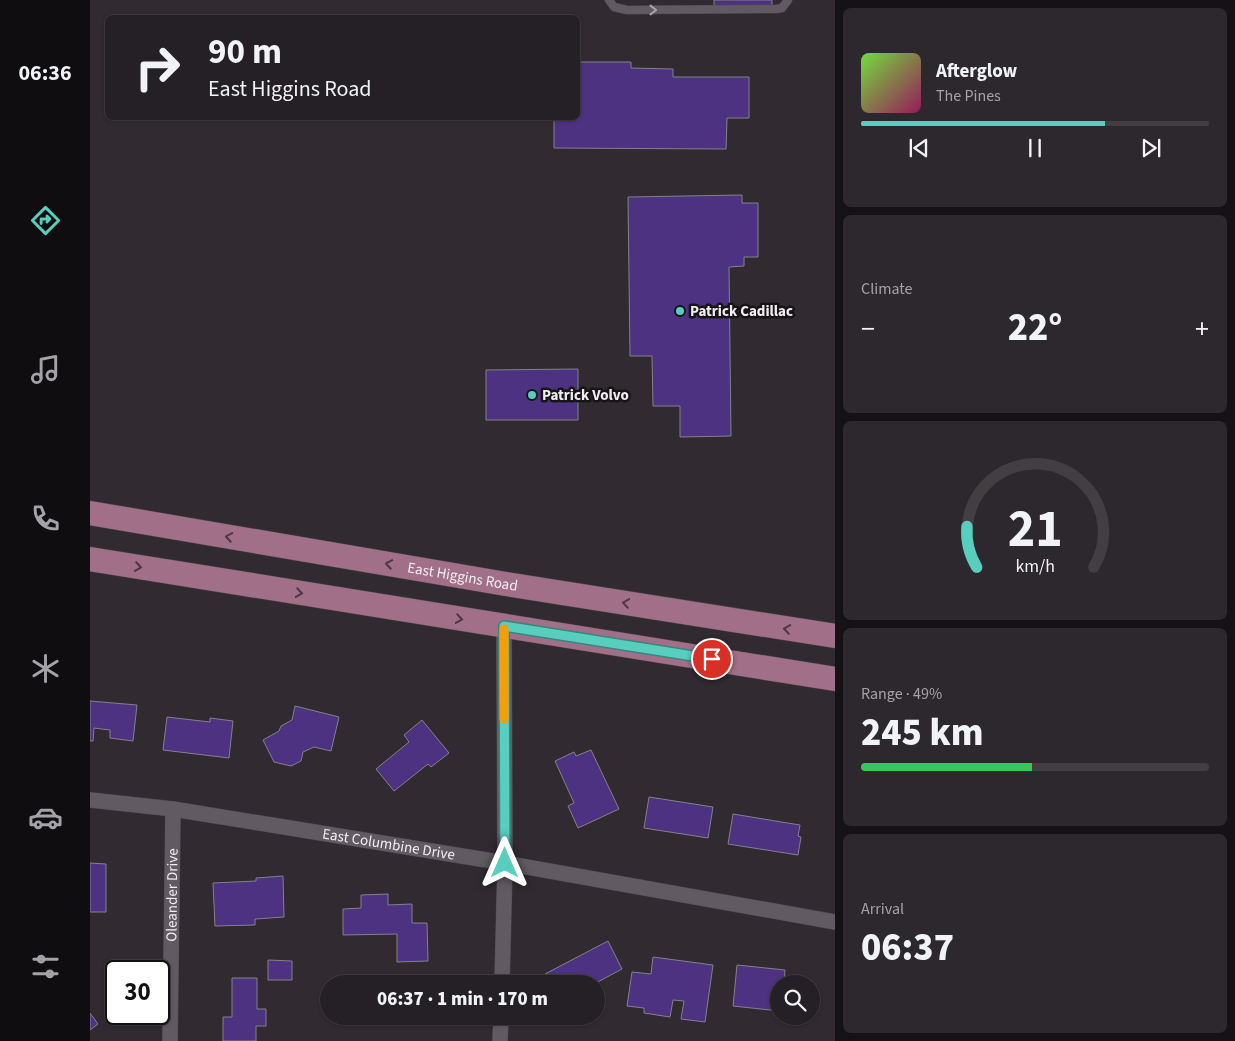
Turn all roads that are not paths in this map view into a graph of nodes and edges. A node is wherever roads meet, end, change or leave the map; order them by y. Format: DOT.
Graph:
graph roads {
  1 [pos="609,0"];
  2 [pos="788,0"];
  3 [pos="90,513"];
  4 [pos="90,559"];
  5 [pos="504,626"];
  6 [pos="835,636"];
  7 [pos="835,680"];
  8 [pos="90,800"];
  9 [pos="173,809"];
  10 [pos="505,863"];
  11 [pos="835,922"];
  12 [pos="502,975"];
  13 [pos="501,1025"];
  14 [pos="170,1041"];
  15 [pos="500,1041"];
  1 -- 2 [label="lane, one-way"];
  6 -- 3 [label="main road, East Higgins Road, one-way"];
  4 -- 5 [label="main road, one-way"];
  5 -- 7 [label="main road"];
  5 -- 10 [label="street"];
  8 -- 9 [label="street, East Columbine Drive"];
  9 -- 10 [label="street, East Columbine Drive"];
  9 -- 14 [label="street, Oleander Drive"];
  10 -- 11 [label="street, East Columbine Drive"];
  10 -- 12 [label="street"];
  13 -- 15 [label="street"];
}
